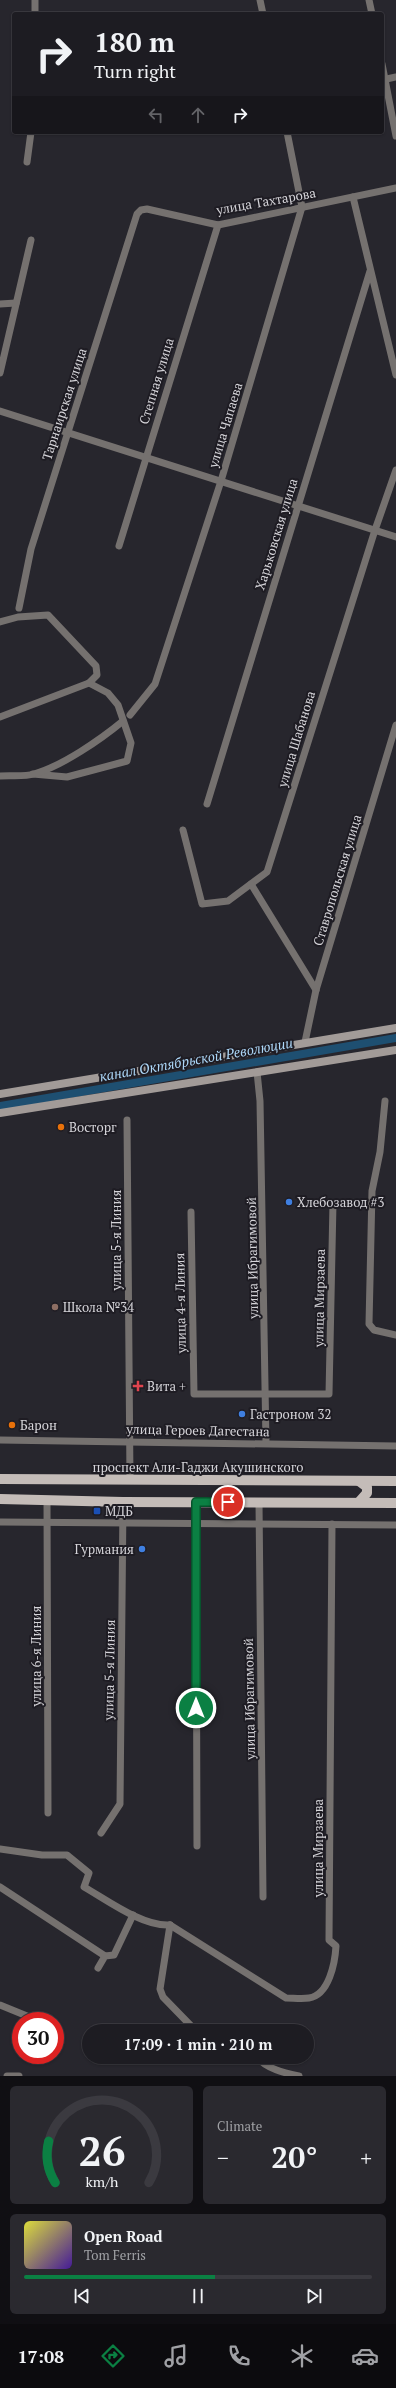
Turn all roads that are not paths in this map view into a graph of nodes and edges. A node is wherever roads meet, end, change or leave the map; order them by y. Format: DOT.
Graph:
graph roads {
  1 [pos="35,0"];
  2 [pos="260,0"];
  3 [pos="369,0"];
  4 [pos="35,12"];
  5 [pos="263,12"];
  6 [pos="372,12"];
  7 [pos="396,78"];
  8 [pos="384,79"];
  9 [pos="31,134"];
  10 [pos="287,134"];
  11 [pos="396,136"];
  12 [pos="27,162"];
  13 [pos="396,188"];
  14 [pos="353,197"];
  15 [pos="302,207"];
  16 [pos="141,210"];
  17 [pos="218,225"];
  18 [pos="32,240"];
  19 [pos="370,271"];
  20 [pos="16,303"];
  21 [pos="0,304"];
  22 [pos="0,373"];
  23 [pos="396,375"];
  24 [pos="0,411"];
  25 [pos="67,433"];
  26 [pos="144,458"];
  27 [pos="396,470"];
  28 [pos="221,481"];
  29 [pos="297,505"];
  30 [pos="375,530"];
  31 [pos="396,537"];
  32 [pos="118,546"];
  33 [pos="19,608"];
  34 [pos="0,622"];
  35 [pos="89,683"];
  36 [pos="130,715"];
  37 [pos="0,717"];
  38 [pos="123,721"];
  39 [pos="396,725"];
  40 [pos="33,774"];
  41 [pos="0,776"];
  42 [pos="207,804"];
  43 [pos="183,830"];
  44 [pos="251,884"];
  45 [pos="316,990"];
  46 [pos="396,1028"];
  47 [pos="305,1042"];
  48 [pos="396,1050"];
  49 [pos="257,1072"];
  50 [pos="0,1094"];
  51 [pos="385,1101"];
  52 [pos="0,1113"];
  53 [pos="127,1120"];
  54 [pos="333,1203"];
  55 [pos="191,1212"];
  56 [pos="396,1335"];
  57 [pos="266,1394"];
  58 [pos="0,1440"];
  59 [pos="129,1440"];
  60 [pos="266,1443"];
  61 [pos="396,1446"];
  62 [pos="0,1479"];
  63 [pos="130,1479"];
  64 [pos="358,1481"];
  65 [pos="396,1481"];
  66 [pos="0,1499"];
  67 [pos="47,1500"];
  68 [pos="123,1502"];
  69 [pos="196,1502"];
  70 [pos="259,1502"];
  71 [pos="359,1502"];
  72 [pos="396,1502"];
  73 [pos="0,1522"];
  74 [pos="48,1522"];
  75 [pos="123,1523"];
  76 [pos="259,1523"];
  77 [pos="196,1524"];
  78 [pos="332,1524"];
  79 [pos="396,1525"];
  80 [pos="48,1813"];
  81 [pos="101,1833"];
  82 [pos="197,1846"];
  83 [pos="0,1849"];
  84 [pos="0,1887"];
  85 [pos="263,1897"];
  86 [pos="133,1915"];
  87 [pos="170,1925"];
  88 [pos="105,1956"];
  89 [pos="98,1968"];
  90 [pos="0,2005"];
  91 [pos="17,2012"];
  92 [pos="189,2024"];
  93 [pos="265,2064"];
  94 [pos="7,2076"];
  95 [pos="19,2076"];
  96 [pos="299,2076"];
  1 -- 4 [label="street"];
  2 -- 5 [label="street"];
  3 -- 6 [label="street"];
  7 -- 8 [label="street"];
  8 -- 11 [label="street"];
  9 -- 12 [label="street"];
  10 -- 15 [label="street, улица Чапаева"];
  13 -- 14 [label="street, улица Тахтарова"];
  14 -- 15 [label="street, улица Тахтарова"];
  14 -- 19 [label="street"];
  15 -- 17 [label="street, улица Тахтарова"];
  15 -- 28 [label="street, улица Чапаева"];
  16 -- 17 [label="street, улица Тахтарова"];
  16 -- 25 [label="street, Тарнаирская улица"];
  17 -- 26 [label="street, Степная улица"];
  18 -- 20 [label="street"];
  19 -- 23 [label="street"];
  19 -- 29 [label="street, Харьковская улица"];
  20 -- 21 [label="street"];
  20 -- 22 [label="street"];
  24 -- 25 [label="street"];
  25 -- 26 [label="street"];
  25 -- 33 [label="street, Тарнаирская улица"];
  26 -- 28 [label="street"];
  26 -- 32 [label="street, Степная улица"];
  27 -- 30 [label="street, улица Шабанова"];
  28 -- 29 [label="street"];
  28 -- 36 [label="street, улица Чапаева"];
  29 -- 30 [label="street"];
  29 -- 42 [label="street, Харьковская улица"];
  30 -- 31 [label="street"];
  30 -- 44 [label="street, улица Шабанова"];
  34 -- 35 [label="street"];
  35 -- 37 [label="street"];
  35 -- 38 [label="street"];
  38 -- 40 [label="street"];
  38 -- 40 [label="street"];
  39 -- 45 [label="street, Ставропольская улица"];
  40 -- 41 [label="street"];
  43 -- 44 [label="street, улица Шабанова"];
  44 -- 45 [label="street"];
  45 -- 47 [label="street, Ставропольская улица"];
  46 -- 47 [label="main road"];
  47 -- 50 [label="main road"];
  48 -- 49 [label="main road"];
  49 -- 52 [label="main road"];
  49 -- 57 [label="street, улица Ибрагимовой"];
  51 -- 56 [label="street"];
  53 -- 59 [label="street, улица 5-я Линия"];
  54 -- 57 [label="street, улица Мирзаева"];
  55 -- 57 [label="street, улица 4-я Линия"];
  57 -- 60 [label="street, улица Ибрагимовой"];
  58 -- 59 [label="street, улица Героев Дагестана"];
  59 -- 60 [label="street, улица Героев Дагестана"];
  59 -- 63 [label="street, улица 5-я Линия"];
  60 -- 61 [label="street, улица Героев Дагестана"];
  62 -- 63 [label="main road, проспект Али-Гаджи Акушинского"];
  63 -- 64 [label="main road, проспект Али-Гаджи Акушинского"];
  64 -- 65 [label="main road, проспект Али-Гаджи Акушинского"];
  64 -- 71 [label="main road"];
  66 -- 67 [label="main road"];
  67 -- 68 [label="main road"];
  67 -- 74 [label="street, улица 6-я Линия"];
  68 -- 69 [label="main road"];
  68 -- 75 [label="street, улица 5-я Линия"];
  69 -- 70 [label="main road"];
  69 -- 77 [label="street"];
  70 -- 71 [label="main road"];
  70 -- 76 [label="street, улица Ибрагимовой"];
  71 -- 72 [label="main road"];
  73 -- 74 [label="street"];
  74 -- 75 [label="street"];
  74 -- 80 [label="street, улица 6-я Линия"];
  75 -- 77 [label="street"];
  75 -- 81 [label="street, улица 5-я Линия"];
  76 -- 77 [label="street"];
  76 -- 78 [label="street"];
  76 -- 85 [label="street, улица Ибрагимовой"];
  77 -- 82 [label="street"];
  78 -- 79 [label="street"];
  78 -- 87 [label="street, улица Мирзаева"];
  83 -- 86 [label="street"];
  84 -- 88 [label="street"];
  86 -- 87 [label="street"];
  86 -- 88 [label="street"];
  87 -- 92 [label="street"];
  88 -- 89 [label="street"];
  90 -- 91 [label="street"];
  93 -- 96 [label="street"];
  94 -- 95 [label="street"];
}
